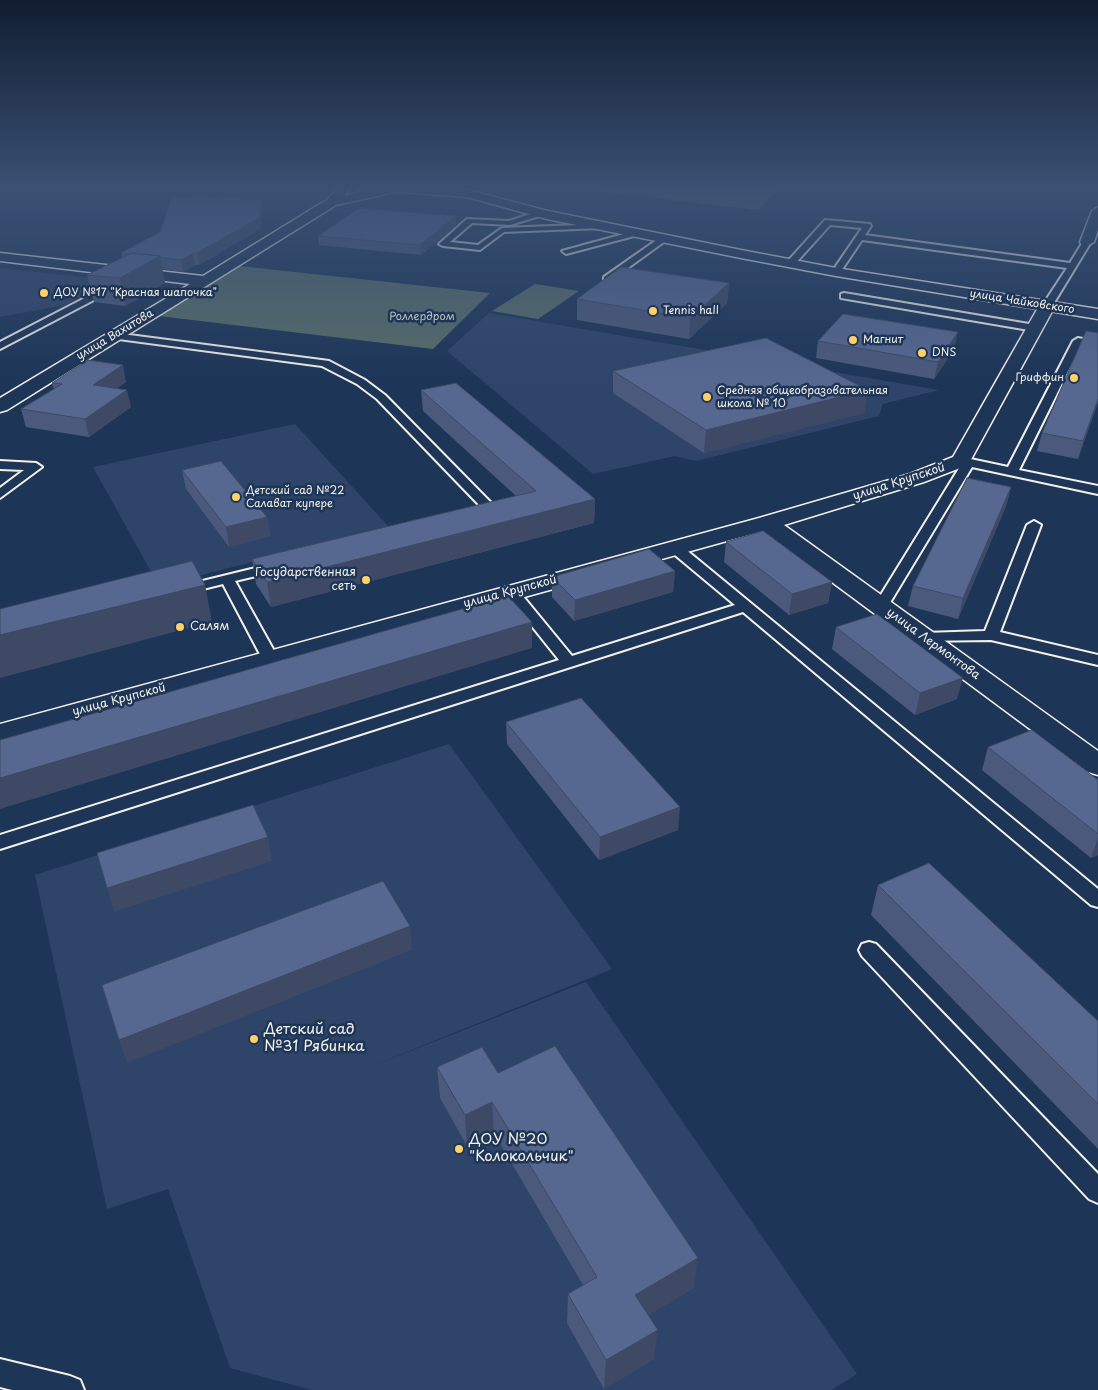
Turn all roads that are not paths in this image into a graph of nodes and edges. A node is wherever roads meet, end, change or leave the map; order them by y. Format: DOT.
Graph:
graph roads {
  1 [pos="250,253"];
  2 [pos="644,253"];
  3 [pos="734,253"];
  4 [pos="800,253"];
  5 [pos="849,253"];
  6 [pos="976,253"];
  7 [pos="1080,253"];
  8 [pos="0,256"];
  9 [pos="790,264"];
  10 [pos="1072,266"];
  11 [pos="139,272"];
  12 [pos="836,272"];
  13 [pos="205,281"];
  14 [pos="600,284"];
  15 [pos="844,296"];
  16 [pos="1047,306"];
  17 [pos="1098,314"];
  18 [pos="1035,328"];
  19 [pos="114,336"];
  20 [pos="1098,345"];
  21 [pos="0,346"];
  22 [pos="7,397"];
  23 [pos="0,406"];
  24 [pos="965,462"];
  25 [pos="0,465"];
  26 [pos="1012,472"];
  27 [pos="1097,488"];
  28 [pos="0,494"];
  29 [pos="475,518"];
  30 [pos="767,523"];
  31 [pos="1034,525"];
  32 [pos="674,547"];
  33 [pos="284,565"];
  34 [pos="227,579"];
  35 [pos="512,592"];
  36 [pos="170,594"];
  37 [pos="881,606"];
  38 [pos="744,607"];
  39 [pos="991,635"];
  40 [pos="924,638"];
  41 [pos="270,658"];
  42 [pos="1098,660"];
  43 [pos="570,663"];
  44 [pos="0,732"];
  45 [pos="1098,765"];
  46 [pos="0,842"];
  47 [pos="1098,900"];
  48 [pos="869,950"];
  49 [pos="1098,1191"];
  50 [pos="0,1372"];
  51 [pos="70,1390"];
  1 -- 13 [label="street, улица Вахитова"];
  2 -- 14 [label="lane"];
  3 -- 9 [label="street, улица Чайковского"];
  4 -- 9 [label="lane"];
  5 -- 12 [label="lane"];
  6 -- 10 [label="lane"];
  7 -- 10 [label="lane"];
  8 -- 11 [label="street"];
  9 -- 12 [label="street, улица Чайковского"];
  10 -- 16 [label="lane"];
  11 -- 13 [label="street"];
  11 -- 21 [label="lane"];
  12 -- 16 [label="street, улица Чайковского"];
  13 -- 19 [label="street, улица Вахитова"];
  15 -- 18 [label="lane"];
  16 -- 17 [label="street, улица Чайковского"];
  16 -- 18 [label="street, улица Крупской"];
  18 -- 24 [label="street, улица Крупской"];
  19 -- 22 [label="street, улица Вахитова"];
  19 -- 29 [label="lane"];
  20 -- 26 [label="lane"];
  22 -- 23 [label="street, улица Вахитова"];
  24 -- 26 [label="lane"];
  24 -- 30 [label="street, улица Крупской"];
  24 -- 37 [label="lane"];
  25 -- 28 [label="lane"];
  26 -- 27 [label="lane"];
  30 -- 32 [label="street, улица Крупской"];
  30 -- 37 [label="street, улица Лермонтова"];
  31 -- 39 [label="lane"];
  32 -- 35 [label="street, улица Крупской"];
  32 -- 38 [label="lane"];
  33 -- 34 [label="lane"];
  34 -- 36 [label="lane"];
  34 -- 41 [label="lane"];
  35 -- 41 [label="street, улица Крупской"];
  35 -- 43 [label="lane"];
  37 -- 40 [label="street, улица Лермонтова"];
  38 -- 43 [label="lane"];
  38 -- 47 [label="lane"];
  39 -- 40 [label="lane"];
  39 -- 42 [label="lane"];
  40 -- 45 [label="street, улица Лермонтова"];
  41 -- 44 [label="street, улица Крупской"];
  43 -- 46 [label="lane"];
  48 -- 49 [label="lane"];
  50 -- 51 [label="lane"];
}
